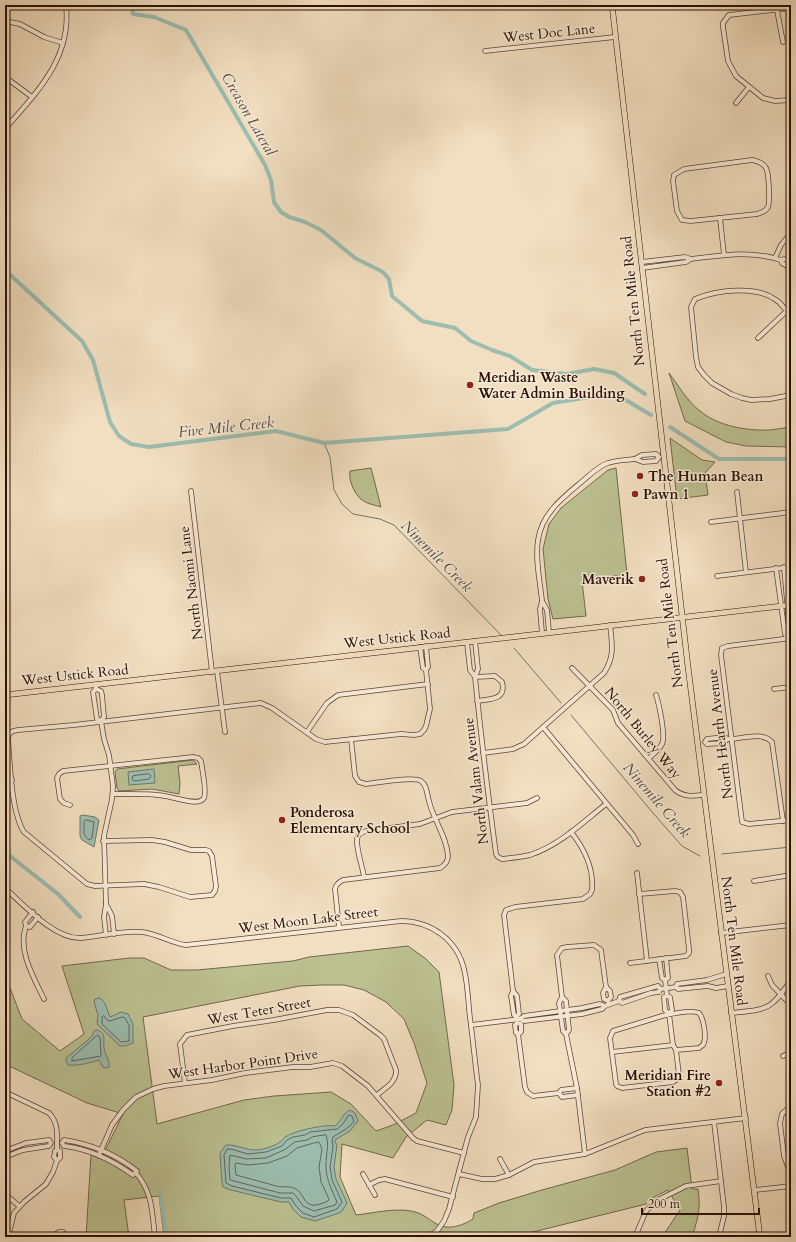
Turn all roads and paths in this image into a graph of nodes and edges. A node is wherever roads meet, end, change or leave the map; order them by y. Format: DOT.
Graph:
graph roads {
  1 [pos="66,5"];
  2 [pos="612,5"];
  3 [pos="778,6"];
  4 [pos="791,8"];
  5 [pos="5,21"];
  6 [pos="615,37"];
  7 [pos="783,42"];
  8 [pos="63,43"];
  9 [pos="485,51"];
  10 [pos="5,77"];
  11 [pos="749,87"];
  12 [pos="32,97"];
  13 [pos="791,100"];
  14 [pos="736,103"];
  15 [pos="5,130"];
  16 [pos="720,218"];
  17 [pos="791,234"];
  18 [pos="724,255"];
  19 [pos="775,258"];
  20 [pos="781,260"];
  21 [pos="791,262"];
  22 [pos="642,265"];
  23 [pos="791,268"];
  24 [pos="791,307"];
  25 [pos="787,311"];
  26 [pos="758,338"];
  27 [pos="791,395"];
  28 [pos="662,457"];
  29 [pos="191,491"];
  30 [pos="737,492"];
  31 [pos="791,512"];
  32 [pos="740,518"];
  33 [pos="711,522"];
  34 [pos="791,567"];
  35 [pos="776,568"];
  36 [pos="784,568"];
  37 [pos="746,572"];
  38 [pos="717,576"];
  39 [pos="542,601"];
  40 [pos="789,605"];
  41 [pos="780,606"];
  42 [pos="682,617"];
  43 [pos="610,625"];
  44 [pos="549,632"];
  45 [pos="542,633"];
  46 [pos="790,639"];
  47 [pos="475,641"];
  48 [pos="467,642"];
  49 [pos="423,647"];
  50 [pos="791,657"];
  51 [pos="572,668"];
  52 [pos="215,671"];
  53 [pos="475,677"];
  54 [pos="428,684"];
  55 [pos="590,686"];
  56 [pos="96,687"];
  57 [pos="791,687"];
  58 [pos="774,689"];
  59 [pos="5,695"];
  60 [pos="656,695"];
  61 [pos="477,701"];
  62 [pos="222,707"];
  63 [pos="101,721"];
  64 [pos="543,727"];
  65 [pos="225,732"];
  66 [pos="307,732"];
  67 [pos="351,739"];
  68 [pos="729,739"];
  69 [pos="697,744"];
  70 [pos="483,753"];
  71 [pos="649,758"];
  72 [pos="110,766"];
  73 [pos="12,780"];
  74 [pos="5,781"];
  75 [pos="112,794"];
  76 [pos="703,795"];
  77 [pos="537,798"];
  78 [pos="606,804"];
  79 [pos="70,805"];
  80 [pos="490,808"];
  81 [pos="435,819"];
  82 [pos="791,820"];
  83 [pos="783,821"];
  84 [pos="571,832"];
  85 [pos="103,841"];
  86 [pos="638,844"];
  87 [pos="637,873"];
  88 [pos="791,875"];
  89 [pos="364,877"];
  90 [pos="754,881"];
  91 [pos="105,886"];
  92 [pos="5,888"];
  93 [pos="640,894"];
  94 [pos="106,904"];
  95 [pos="32,912"];
  96 [pos="38,917"];
  97 [pos="791,925"];
  98 [pos="26,926"];
  99 [pos="339,927"];
  100 [pos="721,932"];
  101 [pos="114,934"];
  102 [pos="106,935"];
  103 [pos="666,958"];
  104 [pos="659,959"];
  105 [pos="647,960"];
  106 [pos="630,963"];
  107 [pos="726,974"];
  108 [pos="768,976"];
  109 [pos="665,980"];
  110 [pos="791,980"];
  111 [pos="728,986"];
  112 [pos="676,987"];
  113 [pos="666,988"];
  114 [pos="781,994"];
  115 [pos="562,997"];
  116 [pos="44,999"];
  117 [pos="608,1004"];
  118 [pos="791,1005"];
  119 [pos="567,1010"];
  120 [pos="560,1011"];
  121 [pos="731,1013"];
  122 [pos="669,1014"];
  123 [pos="567,1016"];
  124 [pos="561,1017"];
  125 [pos="518,1019"];
  126 [pos="471,1025"];
  127 [pos="566,1034"];
  128 [pos="673,1045"];
  129 [pos="676,1050"];
  130 [pos="612,1052"];
  131 [pos="791,1052"];
  132 [pos="783,1056"];
  133 [pos="185,1083"];
  134 [pos="577,1088"];
  135 [pos="5,1092"];
  136 [pos="558,1093"];
  137 [pos="377,1095"];
  138 [pos="578,1095"];
  139 [pos="791,1107"];
  140 [pos="746,1118"];
  141 [pos="714,1122"];
  142 [pos="52,1143"];
  143 [pos="60,1143"];
  144 [pos="101,1149"];
  145 [pos="5,1151"];
  146 [pos="464,1152"];
  147 [pos="585,1154"];
  148 [pos="99,1155"];
  149 [pos="5,1157"];
  150 [pos="500,1159"];
  151 [pos="136,1174"];
  152 [pos="363,1174"];
  153 [pos="459,1174"];
  154 [pos="509,1175"];
  155 [pos="791,1175"];
  156 [pos="721,1181"];
  157 [pos="370,1185"];
  158 [pos="791,1186"];
  159 [pos="755,1190"];
  160 [pos="5,1194"];
  161 [pos="375,1195"];
  162 [pos="453,1197"];
  163 [pos="12,1200"];
  164 [pos="5,1201"];
  165 [pos="19,1206"];
  166 [pos="8,1237"];
  167 [pos="54,1237"];
  168 [pos="67,1237"];
  169 [pos="155,1237"];
  170 [pos="428,1237"];
  171 [pos="635,1237"];
  172 [pos="719,1237"];
  173 [pos="760,1237"];
  1 -- 8 [label="street"];
  2 -- 6 [label="main road, North Ten Mile Road"];
  3 -- 4 [label="street"];
  3 -- 7 [label="street"];
  3 -- 11 [label="street"];
  5 -- 8 [label="street"];
  6 -- 9 [label="street, West Doc Lane"];
  6 -- 22 [label="main road, North Ten Mile Road"];
  8 -- 12 [label="street"];
  10 -- 12 [label="street"];
  11 -- 13 [label="street"];
  11 -- 14 [label="street"];
  12 -- 15 [label="street"];
  16 -- 16 [label="street"];
  16 -- 18 [label="street"];
  17 -- 19 [label="street"];
  18 -- 19 [label="street"];
  18 -- 22 [label="street"];
  19 -- 20 [label="street"];
  20 -- 21 [label="street"];
  20 -- 23 [label="street"];
  22 -- 28 [label="main road, North Ten Mile Road"];
  24 -- 25 [label="street"];
  25 -- 26 [label="street"];
  25 -- 27 [label="street"];
  28 -- 39 [label="street"];
  28 -- 42 [label="main road, North Ten Mile Road"];
  29 -- 52 [label="street, North Naomi Lane"];
  30 -- 32 [label="street"];
  31 -- 32 [label="street"];
  32 -- 33 [label="street"];
  32 -- 37 [label="street"];
  34 -- 36 [label="street"];
  35 -- 36 [label="street"];
  35 -- 37 [label="street"];
  35 -- 41 [label="street"];
  36 -- 40 [label="street"];
  37 -- 38 [label="street"];
  39 -- 44 [label="street"];
  39 -- 45 [label="street"];
  40 -- 41 [label="main road, West Ustick Road"];
  40 -- 46 [label="street"];
  41 -- 42 [label="main road, West Ustick Road"];
  41 -- 46 [label="street"];
  42 -- 43 [label="main road, West Ustick Road"];
  42 -- 69 [label="main road, North Ten Mile Road"];
  43 -- 44 [label="main road, West Ustick Road"];
  43 -- 55 [label="street"];
  44 -- 45 [label="main road, West Ustick Road"];
  45 -- 47 [label="main road, West Ustick Road"];
  46 -- 50 [label="street"];
  46 -- 68 [label="street, North Hearth Avenue"];
  47 -- 48 [label="main road, West Ustick Road"];
  47 -- 53 [label="street, North Valam Avenue"];
  48 -- 49 [label="main road, West Ustick Road"];
  48 -- 53 [label="street, North Valam Avenue"];
  49 -- 52 [label="main road, West Ustick Road"];
  49 -- 54 [label="street"];
  51 -- 55 [label="street, North Burley Way"];
  52 -- 56 [label="main road, West Ustick Road"];
  52 -- 62 [label="street, North Naomi Lane"];
  53 -- 61 [label="street, North Valam Avenue"];
  53 -- 61 [label="street, North Valam Avenue"];
  54 -- 66 [label="street"];
  54 -- 67 [label="street"];
  55 -- 64 [label="street"];
  55 -- 71 [label="street, North Burley Way"];
  56 -- 59 [label="main road, West Ustick Road"];
  56 -- 63 [label="street"];
  56 -- 63 [label="street"];
  57 -- 58 [label="street"];
  60 -- 71 [label="street"];
  61 -- 70 [label="street, North Valam Avenue"];
  62 -- 63 [label="street"];
  62 -- 65 [label="street, North Naomi Lane"];
  62 -- 66 [label="street"];
  63 -- 72 [label="street"];
  63 -- 73 [label="street"];
  64 -- 70 [label="street"];
  64 -- 78 [label="street"];
  66 -- 67 [label="street"];
  67 -- 81 [label="street"];
  68 -- 69 [label="street"];
  68 -- 83 [label="street"];
  68 -- 83 [label="street, North Hearth Avenue"];
  69 -- 76 [label="main road, North Ten Mile Road"];
  70 -- 80 [label="street, North Valam Avenue"];
  71 -- 76 [label="street, North Burley Way"];
  72 -- 75 [label="street"];
  72 -- 75 [label="street"];
  72 -- 79 [label="street"];
  73 -- 74 [label="street"];
  73 -- 91 [label="street"];
  75 -- 85 [label="street"];
  76 -- 100 [label="main road, North Ten Mile Road"];
  77 -- 80 [label="street"];
  78 -- 84 [label="street"];
  78 -- 86 [label="street"];
  80 -- 81 [label="street"];
  80 -- 84 [label="street, North Valam Avenue"];
  81 -- 89 [label="street"];
  81 -- 89 [label="street"];
  82 -- 83 [label="street"];
  84 -- 125 [label="street"];
  85 -- 91 [label="street"];
  85 -- 91 [label="street"];
  87 -- 93 [label="street"];
  88 -- 90 [label="street"];
  89 -- 99 [label="street"];
  91 -- 94 [label="street"];
  92 -- 95 [label="street, West Moon Lake Street"];
  93 -- 103 [label="street"];
  93 -- 105 [label="street"];
  94 -- 101 [label="street"];
  94 -- 102 [label="street"];
  95 -- 96 [label="street, West Moon Lake Street"];
  95 -- 98 [label="street"];
  96 -- 98 [label="street"];
  96 -- 102 [label="street, West Moon Lake Street"];
  97 -- 100 [label="street"];
  98 -- 116 [label="street"];
  99 -- 101 [label="street, West Moon Lake Street"];
  99 -- 126 [label="street, West Moon Lake Street"];
  100 -- 107 [label="main road, North Ten Mile Road"];
  101 -- 102 [label="street, West Moon Lake Street"];
  103 -- 104 [label="street"];
  103 -- 109 [label="street"];
  104 -- 105 [label="street"];
  104 -- 109 [label="street"];
  105 -- 106 [label="street"];
  107 -- 111 [label="main road, North Ten Mile Road"];
  107 -- 112 [label="street"];
  108 -- 114 [label="street"];
  109 -- 113 [label="street"];
  110 -- 114 [label="street"];
  111 -- 112 [label="street"];
  111 -- 121 [label="main road, North Ten Mile Road"];
  112 -- 113 [label="street"];
  113 -- 117 [label="street"];
  113 -- 122 [label="street"];
  114 -- 118 [label="street"];
  114 -- 121 [label="street"];
  115 -- 117 [label="street"];
  115 -- 119 [label="street"];
  115 -- 120 [label="street"];
  117 -- 119 [label="street"];
  117 -- 123 [label="street"];
  119 -- 120 [label="street"];
  119 -- 123 [label="street"];
  120 -- 124 [label="street"];
  120 -- 125 [label="street"];
  121 -- 140 [label="main road, North Ten Mile Road"];
  122 -- 128 [label="street"];
  122 -- 129 [label="street"];
  122 -- 130 [label="street"];
  123 -- 124 [label="street"];
  123 -- 127 [label="street"];
  124 -- 125 [label="street"];
  124 -- 127 [label="street"];
  125 -- 126 [label="street"];
  125 -- 136 [label="street"];
  126 -- 146 [label="street"];
  127 -- 134 [label="street"];
  128 -- 129 [label="street"];
  128 -- 130 [label="street"];
  129 -- 130 [label="street"];
  131 -- 132 [label="street"];
  133 -- 137 [label="street, West Harbor Point Drive"];
  133 -- 137 [label="street, West Teter Street"];
  133 -- 144 [label="street, West Harbor Point Drive"];
  134 -- 136 [label="street"];
  134 -- 138 [label="street"];
  135 -- 143 [label="street"];
  136 -- 138 [label="street"];
  137 -- 146 [label="street, West Harbor Point Drive"];
  138 -- 147 [label="street"];
  139 -- 155 [label="street"];
  140 -- 141 [label="street"];
  140 -- 159 [label="main road, North Ten Mile Road"];
  141 -- 147 [label="street"];
  141 -- 156 [label="street"];
  142 -- 143 [label="street"];
  142 -- 145 [label="street"];
  142 -- 149 [label="street"];
  143 -- 144 [label="street"];
  143 -- 148 [label="street"];
  143 -- 165 [label="street"];
  144 -- 148 [label="street, West Harbor Point Drive"];
  144 -- 151 [label="street"];
  146 -- 153 [label="street"];
  147 -- 154 [label="street"];
  148 -- 151 [label="street"];
  150 -- 154 [label="street"];
  151 -- 169 [label="street"];
  152 -- 157 [label="street"];
  153 -- 154 [label="street"];
  153 -- 162 [label="street"];
  156 -- 171 [label="street"];
  156 -- 172 [label="street"];
  157 -- 161 [label="street"];
  157 -- 162 [label="street"];
  158 -- 159 [label="street"];
  159 -- 173 [label="main road, North Ten Mile Road"];
  160 -- 163 [label="street"];
  162 -- 170 [label="street"];
  163 -- 164 [label="street"];
  163 -- 165 [label="street"];
  165 -- 166 [label="street"];
  167 -- 168 [label="street"];
}
